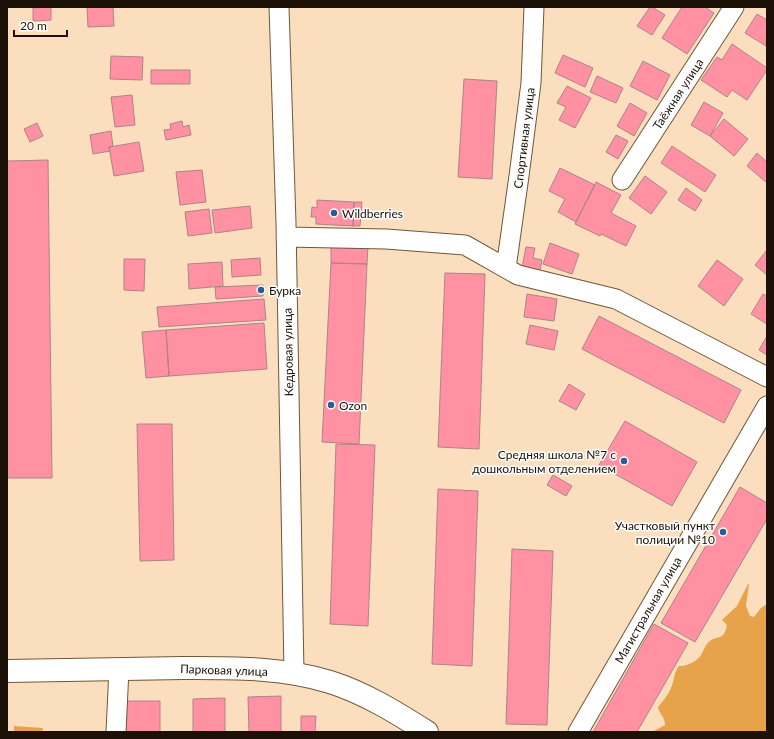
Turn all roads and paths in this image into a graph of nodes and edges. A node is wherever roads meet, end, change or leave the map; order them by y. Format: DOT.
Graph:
graph roads {
  1 [pos="279,7"];
  2 [pos="534,7"];
  3 [pos="734,7"];
  4 [pos="622,180"];
  5 [pos="286,237"];
  6 [pos="506,268"];
  7 [pos="767,377"];
  8 [pos="767,406"];
  9 [pos="119,669"];
  10 [pos="7,671"];
  11 [pos="294,673"];
  12 [pos="116,732"];
  13 [pos="427,732"];
  14 [pos="578,732"];
  1 -- 5 [label="street, Кедровая улица"];
  2 -- 6 [label="street, Спортивная улица"];
  3 -- 4 [label="street, Таёжная улица"];
  5 -- 6 [label="street"];
  5 -- 11 [label="street, Кедровая улица"];
  6 -- 7 [label="street"];
  8 -- 14 [label="street, Магистральная улица"];
  9 -- 10 [label="street, Парковая улица"];
  9 -- 11 [label="street, Парковая улица"];
  9 -- 12 [label="street"];
  11 -- 13 [label="street, Парковая улица"];
}
